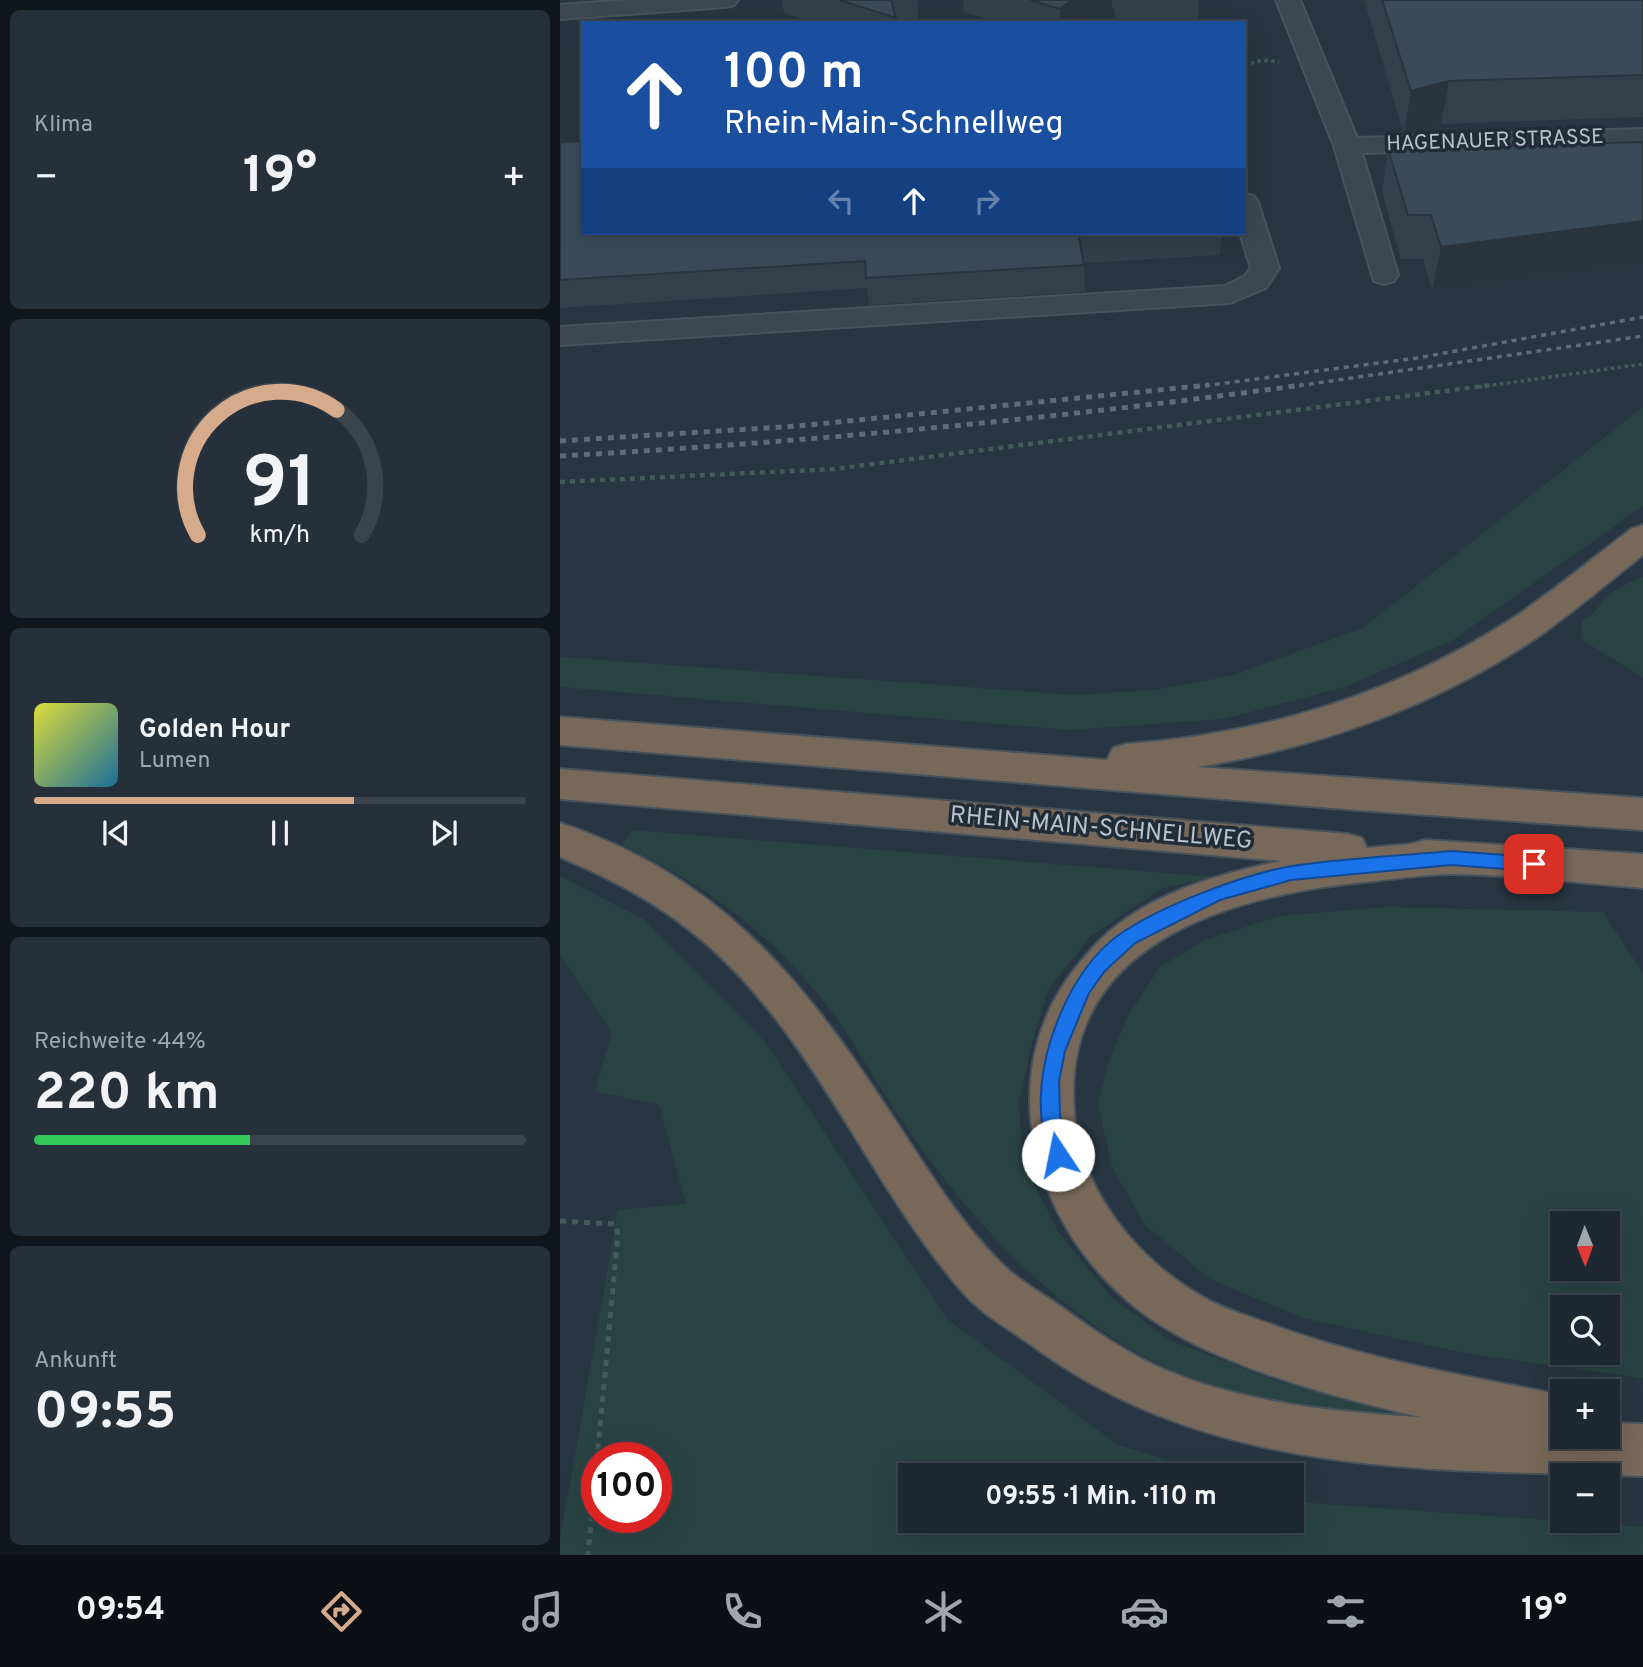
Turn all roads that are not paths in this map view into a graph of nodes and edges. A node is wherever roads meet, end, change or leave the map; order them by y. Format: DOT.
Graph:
graph roads {
  1 [pos="726,0"];
  2 [pos="1288,0"];
  3 [pos="560,12"];
  4 [pos="1643,137"];
  5 [pos="1347,146"];
  6 [pos="1246,208"];
  7 [pos="1384,275"];
  8 [pos="560,336"];
  9 [pos="1643,537"];
  10 [pos="560,731"];
  11 [pos="921,760"];
  12 [pos="560,784"];
  13 [pos="1643,814"];
  14 [pos="560,839"];
  15 [pos="1451,858"];
  16 [pos="1643,871"];
  17 [pos="1550,1417"];
  18 [pos="1620,1431"];
  19 [pos="1643,1436"];
  20 [pos="1643,1450"];
  1 -- 3 [label="lane"];
  2 -- 5 [label="lane, HAGENAUER STRASSE"];
  4 -- 5 [label="lane, HAGENAUER STRASSE"];
  5 -- 7 [label="lane, HAGENAUER STRASSE"];
  6 -- 8 [label="lane"];
  9 -- 11 [label="highway"];
  10 -- 11 [label="highway"];
  11 -- 13 [label="highway"];
  12 -- 15 [label="highway, RHEIN-MAIN-SCHNELLWEG"];
  14 -- 20 [label="highway"];
  15 -- 16 [label="highway, RHEIN-MAIN-SCHNELLWEG"];
  15 -- 17 [label="highway"];
  18 -- 19 [label="highway"];
}
